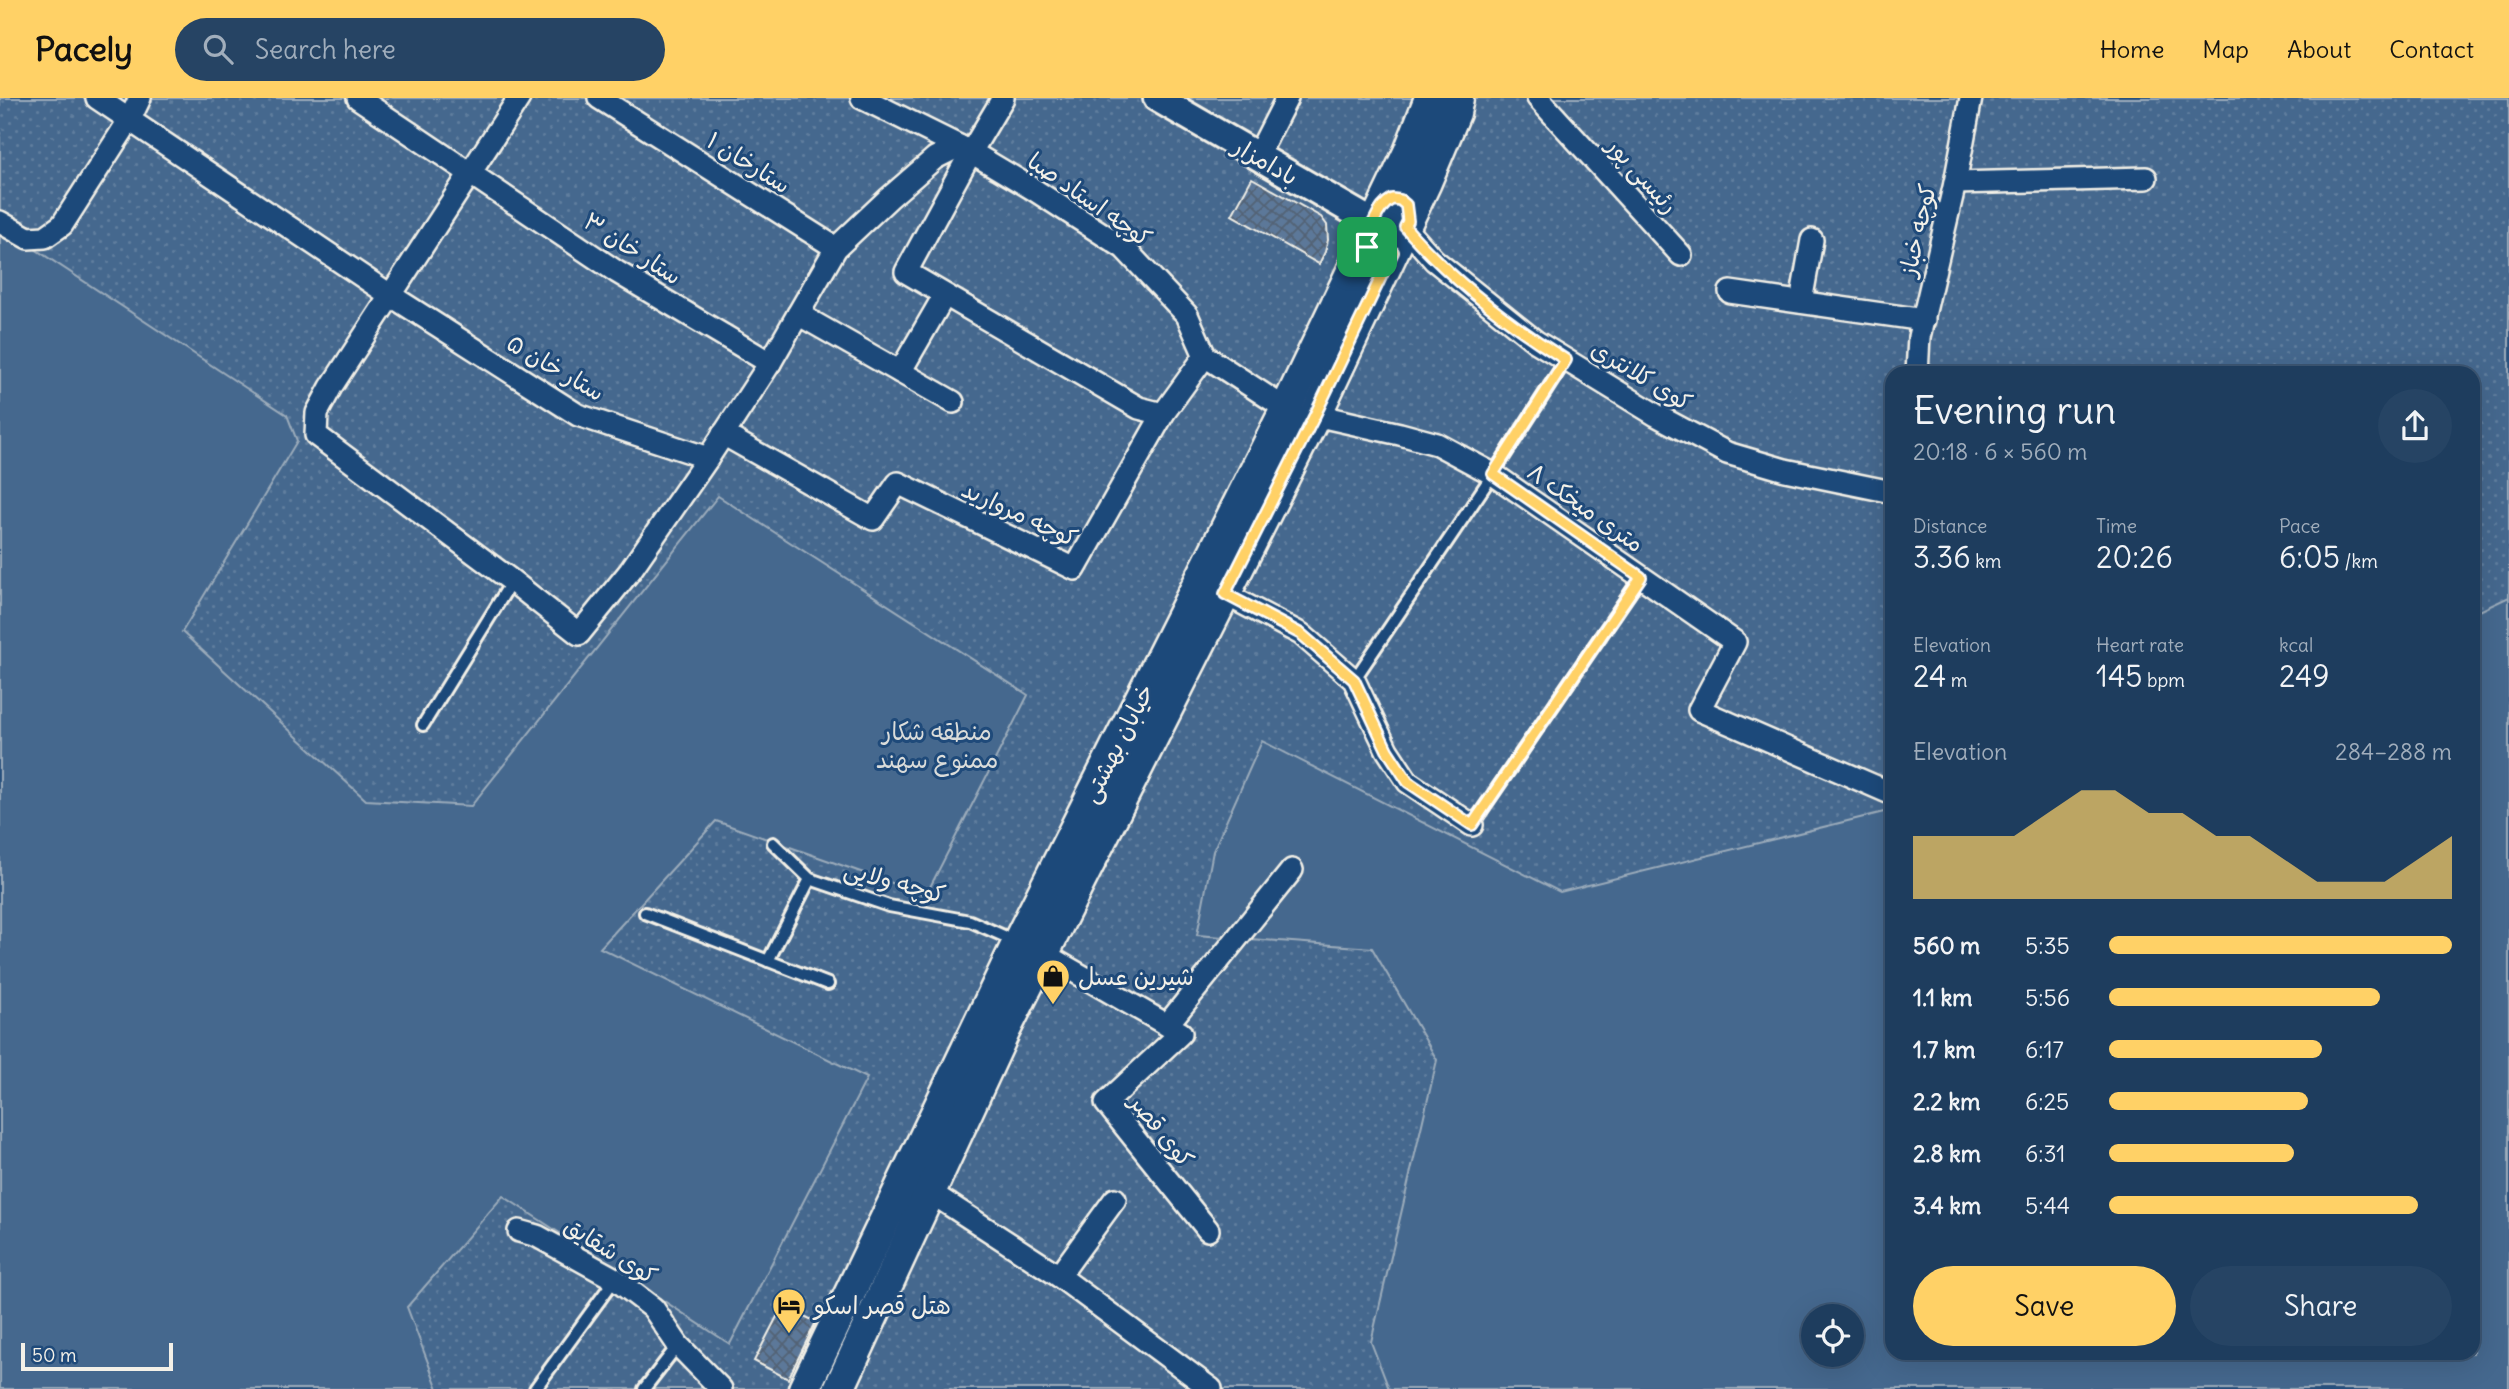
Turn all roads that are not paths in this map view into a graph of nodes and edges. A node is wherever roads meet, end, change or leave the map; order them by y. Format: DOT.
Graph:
graph roads {
  1 [pos="97,98"];
  2 [pos="140,98"];
  3 [pos="358,98"];
  4 [pos="519,98"];
  5 [pos="599,98"];
  6 [pos="862,98"];
  7 [pos="1003,98"];
  8 [pos="1287,98"];
  9 [pos="1430,98"];
  10 [pos="1458,98"];
  11 [pos="1538,98"];
  12 [pos="1971,98"];
  13 [pos="1163,99"];
  14 [pos="130,119"];
  15 [pos="965,149"];
  16 [pos="1257,157"];
  17 [pos="470,172"];
  18 [pos="2146,178"];
  19 [pos="1955,183"];
  20 [pos="0,222"];
  21 [pos="1388,229"];
  22 [pos="1812,240"];
  23 [pos="836,248"];
  24 [pos="1681,256"];
  25 [pos="1730,292"];
  26 [pos="390,295"];
  27 [pos="944,296"];
  28 [pos="1801,302"];
  29 [pos="798,314"];
  30 [pos="1924,320"];
  31 [pos="1205,356"];
  32 [pos="1566,360"];
  33 [pos="770,363"];
  34 [pos="1917,366"];
  35 [pos="900,372"];
  36 [pos="953,402"];
  37 [pos="1286,409"];
  38 [pos="1163,414"];
  39 [pos="1315,415"];
  40 [pos="723,434"];
  41 [pos="708,458"];
  42 [pos="1493,474"];
  43 [pos="1885,491"];
  44 [pos="1641,577"];
  45 [pos="512,580"];
  46 [pos="1225,594"];
  47 [pos="1354,680"];
  48 [pos="423,725"];
  49 [pos="1885,791"];
  50 [pos="1472,825"];
  51 [pos="773,844"];
  52 [pos="1292,870"];
  53 [pos="810,879"];
  54 [pos="645,913"];
  55 [pos="1031,948"];
  56 [pos="768,961"];
  57 [pos="828,984"];
  58 [pos="1167,1025"];
  59 [pos="930,1192"];
  60 [pos="1115,1199"];
  61 [pos="1208,1230"];
  62 [pos="519,1231"];
  63 [pos="1059,1276"];
  64 [pos="615,1279"];
  65 [pos="678,1345"];
  66 [pos="535,1389"];
  67 [pos="644,1389"];
  68 [pos="721,1389"];
  69 [pos="804,1389"];
  70 [pos="839,1389"];
  71 [pos="1211,1389"];
  1 -- 14 [label="street, ستار خان ۵"];
  2 -- 14 [label="street"];
  3 -- 17 [label="street, ستار خان ۳"];
  4 -- 17 [label="street"];
  5 -- 23 [label="street, ستارخان ۱"];
  6 -- 15 [label="street, کوچه استاد صبا"];
  7 -- 15 [label="street"];
  8 -- 16 [label="street"];
  9 -- 21 [label="main road, خیابان بهشتی"];
  10 -- 21 [label="main road, خیابان بهشتی"];
  11 -- 24 [label="street, رئیسی پور"];
  12 -- 19 [label="street, کوچه خباز"];
  13 -- 16 [label="street, بادامزار"];
  14 -- 20 [label="street"];
  14 -- 26 [label="street, ستار خان ۵"];
  15 -- 23 [label="street"];
  15 -- 27 [label="street"];
  15 -- 31 [label="street, کوچه استاد صبا"];
  16 -- 21 [label="street, بادامزار"];
  17 -- 26 [label="street"];
  17 -- 33 [label="street, ستار خان ۳"];
  18 -- 19 [label="street"];
  19 -- 30 [label="street, کوچه خباز"];
  21 -- 32 [label="street, کوی کلانتری"];
  21 -- 37 [label="main road, خیابان بهشتی"];
  21 -- 39 [label="main road, خیابان بهشتی"];
  22 -- 28 [label="street"];
  23 -- 29 [label="street"];
  25 -- 28 [label="street"];
  26 -- 41 [label="street, ستار خان ۵"];
  26 -- 45 [label="street"];
  27 -- 35 [label="street"];
  27 -- 38 [label="street"];
  28 -- 30 [label="street"];
  29 -- 33 [label="street"];
  29 -- 35 [label="street"];
  30 -- 34 [label="street, کوچه خباز"];
  31 -- 37 [label="street"];
  31 -- 38 [label="street"];
  32 -- 42 [label="lane"];
  32 -- 43 [label="street, کوی کلانتری"];
  33 -- 40 [label="street"];
  35 -- 36 [label="street"];
  37 -- 55 [label="main road, خیابان بهشتی"];
  38 -- 40 [label="street, کوچه مروارید"];
  39 -- 42 [label="street, ۸ متری میخک"];
  39 -- 46 [label="main road, خیابان بهشتی"];
  40 -- 41 [label="street"];
  41 -- 45 [label="street"];
  42 -- 44 [label="street, ۸ متری میخک"];
  42 -- 47 [label="lane"];
  44 -- 49 [label="street, ۸ متری میخک"];
  44 -- 50 [label="lane"];
  45 -- 48 [label="lane"];
  46 -- 47 [label="street"];
  46 -- 55 [label="main road, خیابان بهشتی"];
  47 -- 50 [label="street"];
  51 -- 53 [label="lane, کوچه ولایی"];
  52 -- 58 [label="street"];
  53 -- 55 [label="lane, کوچه ولایی"];
  53 -- 56 [label="lane"];
  54 -- 56 [label="lane"];
  55 -- 58 [label="street"];
  55 -- 59 [label="main road, خیابان بهشتی"];
  55 -- 69 [label="main road, خیابان بهشتی"];
  56 -- 57 [label="lane"];
  58 -- 61 [label="street, کوی قصر"];
  59 -- 63 [label="street"];
  59 -- 70 [label="main road, خیابان بهشتی"];
  60 -- 63 [label="street"];
  62 -- 64 [label="street, کوی شقایق"];
  63 -- 71 [label="street"];
  64 -- 65 [label="street, کوی شقایق"];
  64 -- 66 [label="lane"];
  65 -- 67 [label="lane"];
  65 -- 68 [label="street, کوی شقایق"];
}
